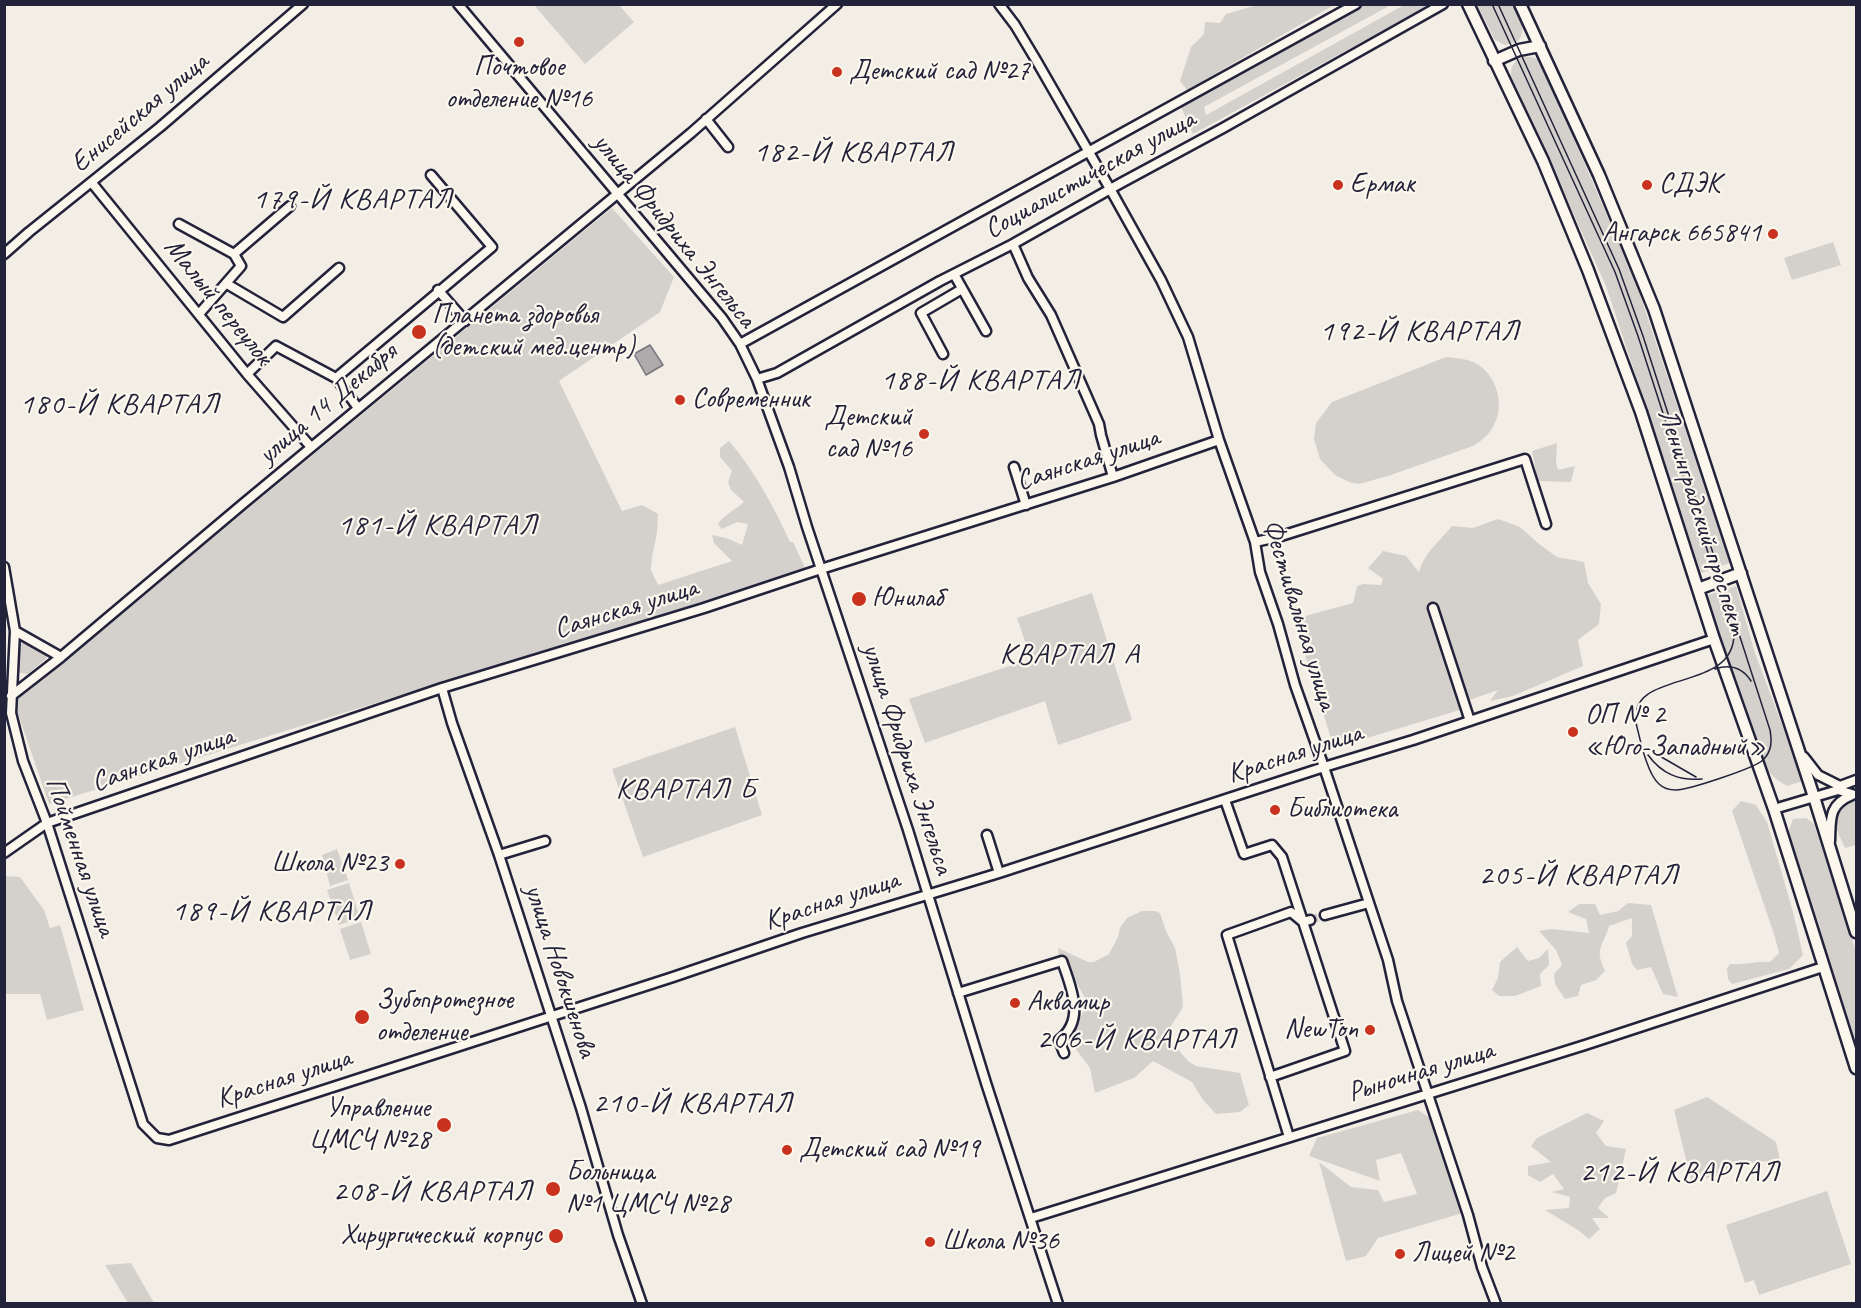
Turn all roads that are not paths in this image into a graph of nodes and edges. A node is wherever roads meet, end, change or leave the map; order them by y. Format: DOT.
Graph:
graph roads {
  1 [pos="303,4"];
  2 [pos="458,4"];
  3 [pos="837,4"];
  4 [pos="999,4"];
  5 [pos="1356,4"];
  6 [pos="1443,4"];
  7 [pos="1468,4"];
  8 [pos="1520,4"];
  9 [pos="1540,46"];
  10 [pos="1494,61"];
  11 [pos="706,119"];
  12 [pos="728,147"];
  13 [pos="1089,152"];
  14 [pos="431,175"];
  15 [pos="92,183"];
  16 [pos="1110,190"];
  17 [pos="617,193"];
  18 [pos="290,206"];
  19 [pos="179,224"];
  20 [pos="1013,244"];
  21 [pos="4,254"];
  22 [pos="234,254"];
  23 [pos="339,268"];
  24 [pos="954,274"];
  25 [pos="226,284"];
  26 [pos="438,290"];
  27 [pos="962,290"];
  28 [pos="199,314"];
  29 [pos="465,321"];
  30 [pos="986,332"];
  31 [pos="740,344"];
  32 [pos="943,354"];
  33 [pos="247,374"];
  34 [pos="336,378"];
  35 [pos="757,379"];
  36 [pos="358,408"];
  37 [pos="1219,440"];
  38 [pos="311,447"];
  39 [pos="1014,467"];
  40 [pos="1113,477"];
  41 [pos="1026,505"];
  42 [pos="1546,524"];
  43 [pos="1255,542"];
  44 [pos="4,567"];
  45 [pos="821,569"];
  46 [pos="1741,573"];
  47 [pos="1698,589"];
  48 [pos="1433,608"];
  49 [pos="15,631"];
  50 [pos="1714,639"];
  51 [pos="61,657"];
  52 [pos="442,688"];
  53 [pos="11,696"];
  54 [pos="1470,721"];
  55 [pos="1796,743"];
  56 [pos="1324,767"];
  57 [pos="1857,780"];
  58 [pos="1839,788"];
  59 [pos="1854,794"];
  60 [pos="1814,797"];
  61 [pos="1225,800"];
  62 [pos="1774,809"];
  63 [pos="47,823"];
  64 [pos="987,835"];
  65 [pos="545,841"];
  66 [pos="1830,847"];
  67 [pos="4,853"];
  68 [pos="499,855"];
  69 [pos="999,873"];
  70 [pos="928,894"];
  71 [pos="1369,903"];
  72 [pos="1325,915"];
  73 [pos="1306,921"];
  74 [pos="1857,932"];
  75 [pos="1823,967"];
  76 [pos="958,993"];
  77 [pos="550,1016"];
  78 [pos="1064,1053"];
  79 [pos="1857,1068"];
  80 [pos="1270,1077"];
  81 [pos="1428,1094"];
  82 [pos="1288,1137"];
  83 [pos="169,1140"];
  84 [pos="1031,1218"];
  85 [pos="642,1304"];
  86 [pos="1058,1304"];
  87 [pos="1496,1304"];
  1 -- 15 [label="street, Енисейская улица"];
  2 -- 17 [label="street, улица Фридриха Энгельса"];
  3 -- 11 [label="street, улица 14 Декабря"];
  4 -- 13 [label="street, Фестивальная улица"];
  5 -- 13 [label="street, Социалистическая улица"];
  6 -- 16 [label="street, Социалистическая улица"];
  7 -- 10 [label="main road, Ленинградский проспект"];
  8 -- 9 [label="main road, Ленинградский проспект"];
  9 -- 10 [label="main road"];
  9 -- 46 [label="main road, Ленинградский проспект"];
  10 -- 47 [label="main road, Ленинградский проспект"];
  11 -- 12 [label="street"];
  11 -- 17 [label="street, улица 14 Декабря"];
  13 -- 16 [label="street, Фестивальная улица"];
  13 -- 31 [label="street, Социалистическая улица"];
  14 -- 26 [label="street"];
  15 -- 21 [label="street, Енисейская улица"];
  15 -- 28 [label="street, Малый переулок"];
  16 -- 20 [label="street, Социалистическая улица"];
  16 -- 37 [label="street, Фестивальная улица"];
  17 -- 29 [label="street, улица 14 Декабря"];
  17 -- 31 [label="street, улица Фридриха Энгельса"];
  18 -- 22 [label="street"];
  19 -- 22 [label="street"];
  20 -- 24 [label="street, Социалистическая улица"];
  20 -- 40 [label="street"];
  22 -- 25 [label="street"];
  23 -- 25 [label="street"];
  24 -- 27 [label="street"];
  24 -- 35 [label="street, Социалистическая улица"];
  25 -- 28 [label="street"];
  26 -- 29 [label="street"];
  26 -- 34 [label="street"];
  27 -- 30 [label="street"];
  27 -- 32 [label="street"];
  28 -- 33 [label="street, Малый переулок"];
  29 -- 36 [label="street, улица 14 Декабря"];
  31 -- 35 [label="street, улица Фридриха Энгельса"];
  33 -- 34 [label="street"];
  33 -- 38 [label="street, Малый переулок"];
  34 -- 36 [label="street"];
  35 -- 45 [label="street, улица Фридриха Энгельса"];
  36 -- 38 [label="street, улица 14 Декабря"];
  37 -- 40 [label="street, Саянская улица"];
  37 -- 43 [label="street, Фестивальная улица"];
  38 -- 51 [label="street, улица 14 Декабря"];
  39 -- 41 [label="street"];
  40 -- 41 [label="street, Саянская улица"];
  41 -- 45 [label="street, Саянская улица"];
  42 -- 43 [label="street"];
  43 -- 56 [label="street, Фестивальная улица"];
  44 -- 49 [label="street, Пойменная улица"];
  45 -- 52 [label="street, Саянская улица"];
  45 -- 70 [label="street, улица Фридриха Энгельса"];
  46 -- 47 [label="main road"];
  46 -- 55 [label="main road, Ленинградский проспект"];
  47 -- 50 [label="main road, Ленинградский проспект"];
  48 -- 54 [label="street"];
  49 -- 51 [label="street"];
  49 -- 53 [label="street, Пойменная улица"];
  50 -- 54 [label="street, Красная улица"];
  50 -- 62 [label="main road, Ленинградский проспект"];
  51 -- 53 [label="street, улица 14 Декабря"];
  52 -- 63 [label="street, Саянская улица"];
  52 -- 68 [label="street, улица Новокшенова"];
  53 -- 63 [label="street, Пойменная улица"];
  54 -- 56 [label="street, Красная улица"];
  55 -- 58 [label="street"];
  55 -- 60 [label="main road, Ленинградский проспект"];
  56 -- 61 [label="street, Красная улица"];
  56 -- 71 [label="street, Фестивальная улица"];
  57 -- 58 [label="street"];
  58 -- 59 [label="street"];
  58 -- 60 [label="street"];
  59 -- 66 [label="street"];
  60 -- 62 [label="street"];
  60 -- 66 [label="main road, Ленинградский проспект"];
  61 -- 69 [label="street, Красная улица"];
  61 -- 73 [label="street"];
  62 -- 75 [label="main road, Ленинградский проспект"];
  63 -- 67 [label="street, Саянская улица"];
  63 -- 83 [label="street, Пойменная улица"];
  64 -- 69 [label="street"];
  65 -- 68 [label="street"];
  66 -- 74 [label="main road, Ленинградский проспект"];
  68 -- 77 [label="street, улица Новокшенова"];
  69 -- 70 [label="street, Красная улица"];
  70 -- 76 [label="street, улица Фридриха Энгельса"];
  70 -- 77 [label="street, Красная улица"];
  71 -- 72 [label="street"];
  71 -- 81 [label="street, Фестивальная улица"];
  73 -- 80 [label="street"];
  73 -- 80 [label="street"];
  75 -- 79 [label="main road, Ленинградский проспект"];
  75 -- 81 [label="street, Рыночная улица"];
  76 -- 78 [label="street"];
  76 -- 84 [label="street, улица Фридриха Энгельса"];
  77 -- 83 [label="street, Красная улица"];
  77 -- 85 [label="street, улица Новокшенова"];
  80 -- 82 [label="street"];
  81 -- 82 [label="street, Рыночная улица"];
  81 -- 87 [label="street, Фестивальная улица"];
  82 -- 84 [label="street, Рыночная улица"];
  84 -- 86 [label="street, улица Фридриха Энгельса"];
}
